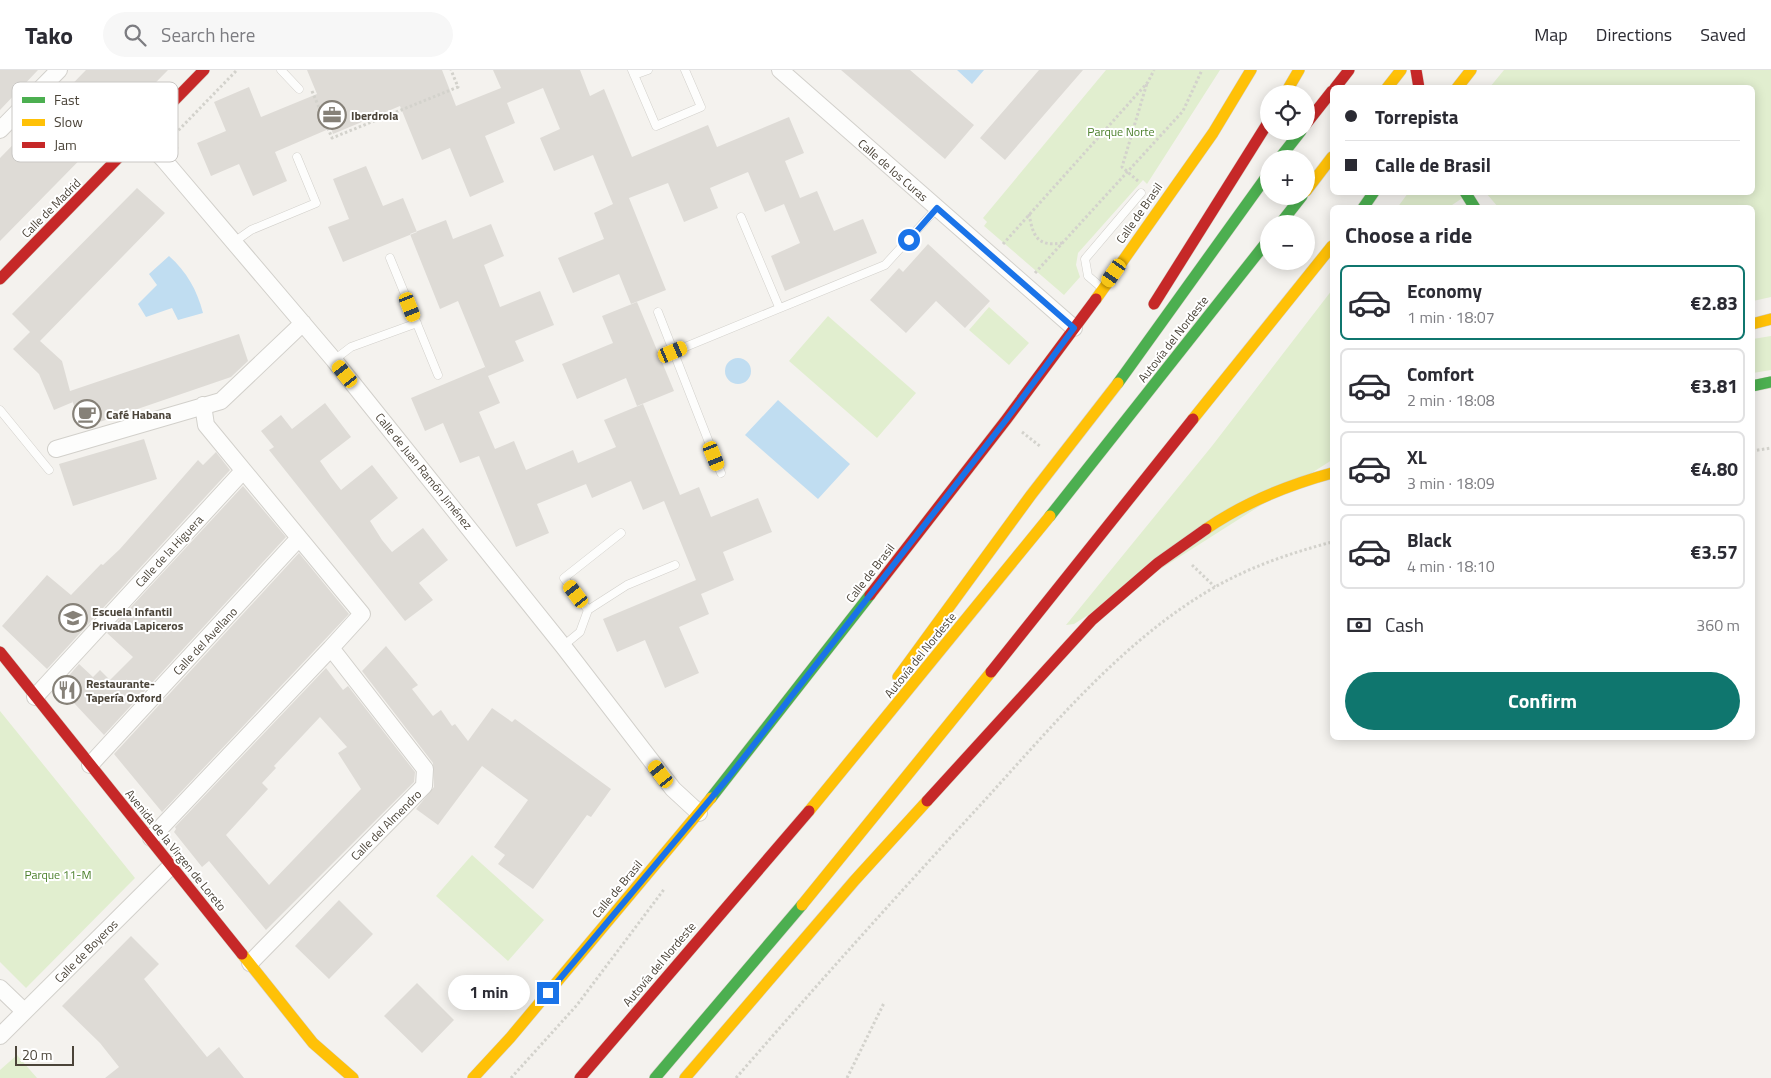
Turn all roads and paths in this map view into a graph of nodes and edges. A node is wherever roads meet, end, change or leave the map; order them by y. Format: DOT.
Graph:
graph roads {
  1 [pos="58,70"];
  2 [pos="204,70"];
  3 [pos="238,70"];
  4 [pos="281,70"];
  5 [pos="451,70"];
  6 [pos="648,70"];
  7 [pos="685,70"];
  8 [pos="780,70"];
  9 [pos="1154,70"];
  10 [pos="1202,70"];
  11 [pos="1251,70"];
  12 [pos="1299,70"];
  13 [pos="1349,70"];
  14 [pos="1401,70"];
  15 [pos="1416,70"];
  16 [pos="1470,70"];
  17 [pos="633,73"];
  18 [pos="46,82"];
  19 [pos="1148,82"];
  20 [pos="1290,85"];
  21 [pos="1337,85"];
  22 [pos="1389,85"];
  23 [pos="1418,85"];
  24 [pos="1459,85"];
  25 [pos="310,87"];
  26 [pos="299,89"];
  27 [pos="1330,94"];
  28 [pos="178,97"];
  29 [pos="1315,113"];
  30 [pos="12,118"];
  31 [pos="0,130"];
  32 [pos="178,131"];
  33 [pos="1260,135"];
  34 [pos="297,157"];
  35 [pos="1330,160"];
  36 [pos="115,162"];
  37 [pos="166,162"];
  38 [pos="1128,172"];
  39 [pos="1315,179"];
  40 [pos="1141,184"];
  41 [pos="1260,186"];
  42 [pos="1141,192"];
  43 [pos="1295,205"];
  44 [pos="937,208"];
  45 [pos="1029,214"];
  46 [pos="1287,215"];
  47 [pos="741,217"];
  48 [pos="234,242"];
  49 [pos="1063,243"];
  50 [pos="1001,246"];
  51 [pos="1330,248"];
  52 [pos="1260,250"];
  53 [pos="390,258"];
  54 [pos="1033,275"];
  55 [pos="0,279"];
  56 [pos="1103,289"];
  57 [pos="779,307"];
  58 [pos="1150,310"];
  59 [pos="658,312"];
  60 [pos="1771,318"];
  61 [pos="303,323"];
  62 [pos="417,323"];
  63 [pos="1755,323"];
  64 [pos="1074,328"];
  65 [pos="673,352"];
  66 [pos="334,360"];
  67 [pos="438,376"];
  68 [pos="1109,376"];
  69 [pos="1771,382"];
  70 [pos="1755,385"];
  71 [pos="203,405"];
  72 [pos="0,410"];
  73 [pos="1771,448"];
  74 [pos="56,449"];
  75 [pos="1755,451"];
  76 [pos="48,470"];
  77 [pos="243,471"];
  78 [pos="721,473"];
  79 [pos="1330,474"];
  80 [pos="1031,496"];
  81 [pos="621,533"];
  82 [pos="299,538"];
  83 [pos="1330,543"];
  84 [pos="1187,559"];
  85 [pos="674,565"];
  86 [pos="1215,587"];
  87 [pos="588,610"];
  88 [pos="563,646"];
  89 [pos="331,648"];
  90 [pos="0,652"];
  91 [pos="0,666"];
  92 [pos="18,675"];
  93 [pos="888,690"];
  94 [pos="35,697"];
  95 [pos="853,738"];
  96 [pos="90,765"];
  97 [pos="699,813"];
  98 [pos="151,838"];
  99 [pos="172,865"];
  100 [pos="759,866"];
  101 [pos="250,963"];
  102 [pos="0,988"];
  103 [pos="884,1003"];
  104 [pos="24,1012"];
  105 [pos="0,1036"];
  106 [pos="313,1043"];
  107 [pos="326,1069"];
  108 [pos="476,1073"];
  109 [pos="353,1078"];
  110 [pos="461,1078"];
  111 [pos="580,1078"];
  112 [pos="655,1078"];
  113 [pos="685,1078"];
  114 [pos="736,1078"];
  115 [pos="847,1078"];
  1 -- 18 [label="street"];
  2 -- 28 [label="main road, Calle de Madrid"];
  3 -- 32 [label="path"];
  4 -- 26 [label="lane"];
  5 -- 25 [label="path"];
  6 -- 17 [label="lane"];
  7 -- 17 [label="lane"];
  8 -- 44 [label="street, Calle de los Curas"];
  9 -- 19 [label="path"];
  10 -- 38 [label="path"];
  11 -- 56 [label="main road, Calle de Brasil"];
  12 -- 20 [label="main road"];
  13 -- 21 [label="main road"];
  14 -- 22 [label="main road"];
  15 -- 23 [label="main road"];
  16 -- 24 [label="main road"];
  19 -- 38 [label="path"];
  19 -- 45 [label="path"];
  27 -- 29 [label="main road"];
  30 -- 31 [label="street"];
  33 -- 58 [label="main road"];
  34 -- 48 [label="lane"];
  35 -- 39 [label="main road"];
  36 -- 55 [label="main road, Calle de Madrid"];
  37 -- 48 [label="street, Calle de Juan Ramón Jiménez"];
  38 -- 40 [label="path"];
  38 -- 49 [label="path"];
  41 -- 80 [label="main road"];
  42 -- 56 [label="lane"];
  43 -- 46 [label="main road"];
  44 -- 57 [label="lane"];
  44 -- 64 [label="street, Calle de los Curas"];
  45 -- 49 [label="path"];
  45 -- 50 [label="path"];
  47 -- 57 [label="lane"];
  48 -- 61 [label="street, Calle de Juan Ramón Jiménez"];
  49 -- 54 [label="path"];
  51 -- 112 [label="main road"];
  52 -- 100 [label="main road, Autovía del Nordeste"];
  53 -- 62 [label="lane"];
  56 -- 64 [label="main road, Calle de Brasil"];
  57 -- 65 [label="lane"];
  59 -- 65 [label="lane"];
  60 -- 63 [label="main road"];
  61 -- 66 [label="street, Calle de Juan Ramón Jiménez"];
  61 -- 71 [label="street"];
  62 -- 66 [label="lane"];
  62 -- 67 [label="lane"];
  64 -- 97 [label="main road, Calle de Brasil"];
  65 -- 78 [label="lane"];
  66 -- 88 [label="street, Calle de Juan Ramón Jiménez"];
  68 -- 80 [label="main road"];
  69 -- 70 [label="main road"];
  71 -- 74 [label="street"];
  71 -- 77 [label="street"];
  72 -- 76 [label="lane"];
  73 -- 75 [label="path"];
  77 -- 82 [label="street"];
  77 -- 94 [label="street, Calle de la Higuera"];
  79 -- 113 [label="main road"];
  80 -- 93 [label="main road"];
  81 -- 87 [label="lane"];
  82 -- 89 [label="street"];
  82 -- 96 [label="street, Calle del Avellano"];
  83 -- 86 [label="path"];
  84 -- 86 [label="path"];
  85 -- 87 [label="lane"];
  86 -- 114 [label="path"];
  87 -- 88 [label="lane"];
  88 -- 97 [label="street, Calle de Juan Ramón Jiménez"];
  89 -- 98 [label="street"];
  89 -- 101 [label="street, Calle del Almendro"];
  90 -- 92 [label="main road, Avenida de la Virgen de Loreto"];
  91 -- 92 [label="main road, Avenida de la Virgen de Loreto"];
  92 -- 94 [label="main road, Avenida de la Virgen de Loreto"];
  94 -- 96 [label="main road, Avenida de la Virgen de Loreto"];
  95 -- 100 [label="main road"];
  96 -- 98 [label="main road, Avenida de la Virgen de Loreto"];
  97 -- 108 [label="main road, Calle de Brasil"];
  98 -- 99 [label="main road, Avenida de la Virgen de Loreto"];
  99 -- 101 [label="main road, Avenida de la Virgen de Loreto"];
  99 -- 104 [label="street, Calle de Boyeros"];
  100 -- 111 [label="main road, Autovía del Nordeste"];
  101 -- 106 [label="main road, Avenida de la Virgen de Loreto"];
  102 -- 104 [label="street"];
  103 -- 115 [label="path"];
  104 -- 105 [label="street, Calle de Boyeros"];
  106 -- 107 [label="main road, Avenida de la Virgen de Loreto"];
  106 -- 109 [label="main road, Avenida de la Virgen de Loreto"];
  108 -- 110 [label="main road, Calle de Brasil"];
}
